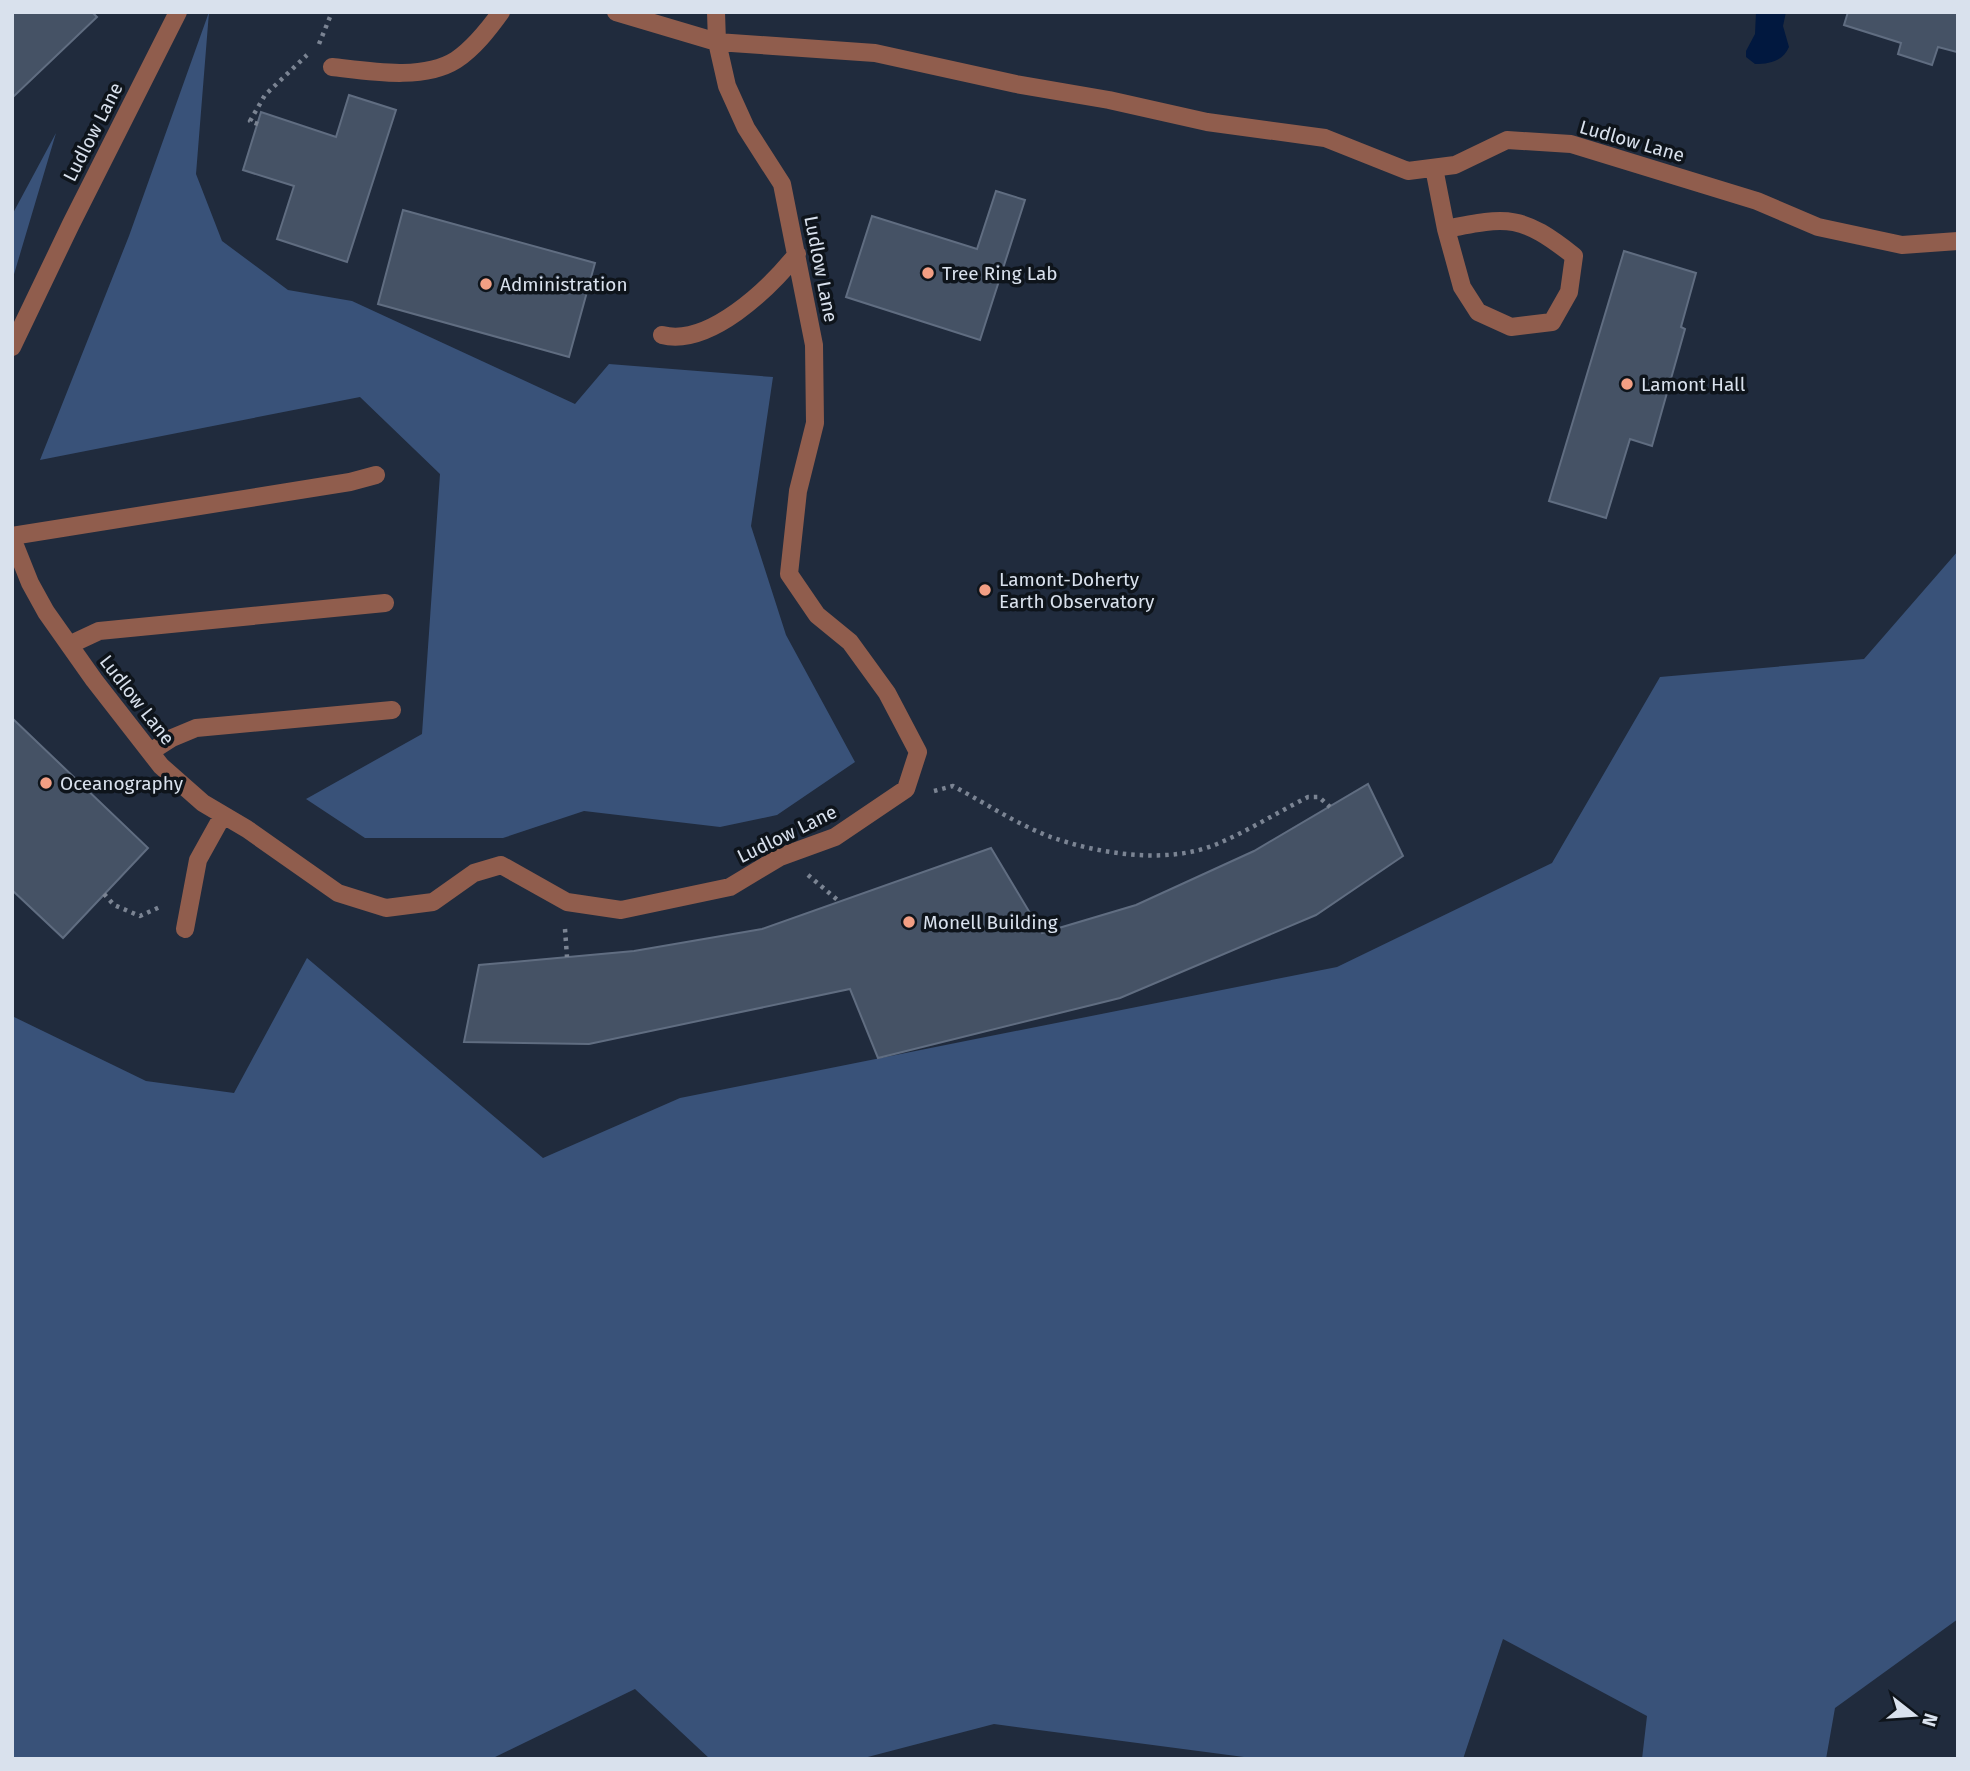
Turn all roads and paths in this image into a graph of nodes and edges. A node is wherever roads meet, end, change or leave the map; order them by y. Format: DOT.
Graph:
graph roads {
  1 [pos="178,12"];
  2 [pos="332,12"];
  3 [pos="501,12"];
  4 [pos="616,12"];
  5 [pos="716,12"];
  6 [pos="717,42"];
  7 [pos="332,67"];
  8 [pos="258,124"];
  9 [pos="1434,168"];
  10 [pos="1446,229"];
  11 [pos="1958,241"];
  12 [pos="797,254"];
  13 [pos="662,334"];
  14 [pos="12,347"];
  15 [pos="376,475"];
  16 [pos="12,537"];
  17 [pos="385,603"];
  18 [pos="69,645"];
  19 [pos="392,710"];
  20 [pos="150,752"];
  21 [pos="223,815"];
  22 [pos="803,870"];
  23 [pos="840,902"];
  24 [pos="564,922"];
  25 [pos="185,929"];
  26 [pos="567,957"];
  1 -- 14 [label="lane, Ludlow Lane"];
  2 -- 8 [label="path"];
  3 -- 7 [label="lane"];
  4 -- 6 [label="lane, Ludlow Lane"];
  5 -- 6 [label="lane"];
  6 -- 9 [label="lane, Ludlow Lane"];
  6 -- 12 [label="lane, Ludlow Lane"];
  9 -- 10 [label="lane"];
  9 -- 11 [label="lane, Ludlow Lane"];
  10 -- 10 [label="lane"];
  12 -- 13 [label="lane"];
  12 -- 21 [label="lane, Ludlow Lane"];
  15 -- 16 [label="lane"];
  16 -- 18 [label="lane, Ludlow Lane"];
  17 -- 18 [label="lane"];
  18 -- 20 [label="lane, Ludlow Lane"];
  19 -- 20 [label="lane"];
  20 -- 21 [label="lane, Ludlow Lane"];
  21 -- 25 [label="lane"];
  22 -- 23 [label="path"];
  24 -- 26 [label="path"];
}
